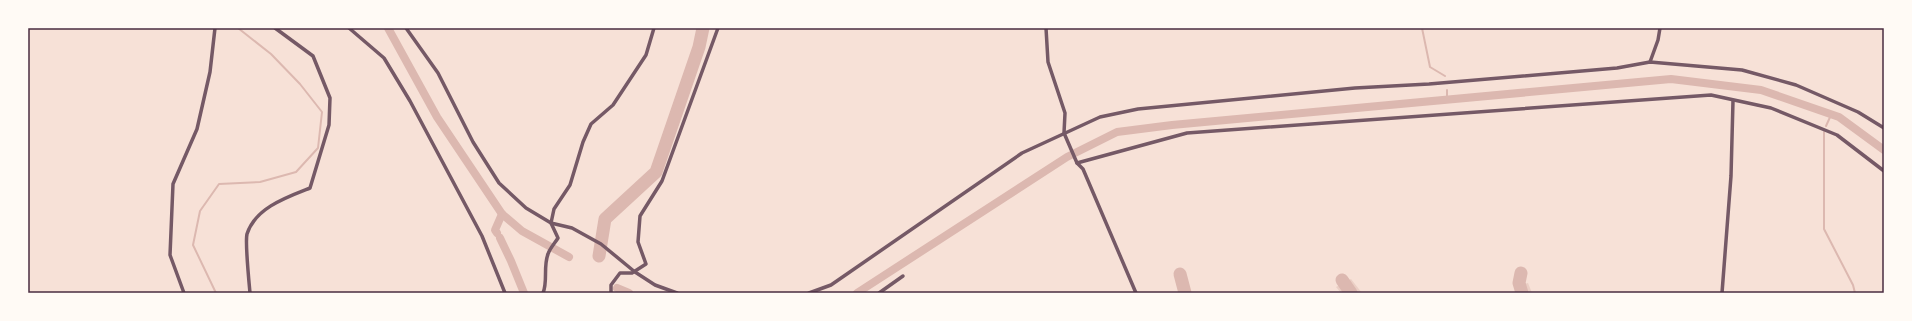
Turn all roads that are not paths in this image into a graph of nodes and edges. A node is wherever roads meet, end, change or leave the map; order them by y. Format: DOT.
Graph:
graph roads {
  1 [pos="215,28"];
  2 [pos="275,28"];
  3 [pos="349,28"];
  4 [pos="406,28"];
  5 [pos="654,28"];
  6 [pos="718,28"];
  7 [pos="1046,28"];
  8 [pos="1660,28"];
  9 [pos="1650,62"];
  10 [pos="1733,101"];
  11 [pos="1884,128"];
  12 [pos="1064,133"];
  13 [pos="1078,163"];
  14 [pos="1884,171"];
  15 [pos="551,223"];
  16 [pos="635,272"];
  17 [pos="903,276"];
  18 [pos="184,293"];
  19 [pos="250,293"];
  20 [pos="505,293"];
  21 [pos="543,293"];
  22 [pos="612,293"];
  23 [pos="677,293"];
  24 [pos="809,293"];
  25 [pos="879,293"];
  26 [pos="1136,293"];
  27 [pos="1722,293"];
  1 -- 18 [label="street"];
  2 -- 19 [label="street"];
  3 -- 20 [label="street"];
  4 -- 15 [label="street"];
  5 -- 15 [label="street"];
  6 -- 16 [label="street"];
  7 -- 12 [label="street"];
  8 -- 9 [label="street"];
  9 -- 11 [label="street"];
  9 -- 12 [label="street"];
  10 -- 13 [label="street"];
  10 -- 14 [label="street"];
  10 -- 27 [label="street"];
  12 -- 13 [label="street"];
  12 -- 24 [label="street"];
  13 -- 26 [label="street"];
  15 -- 16 [label="street"];
  15 -- 21 [label="street"];
  16 -- 22 [label="street"];
  16 -- 23 [label="street"];
  17 -- 25 [label="street"];
}
